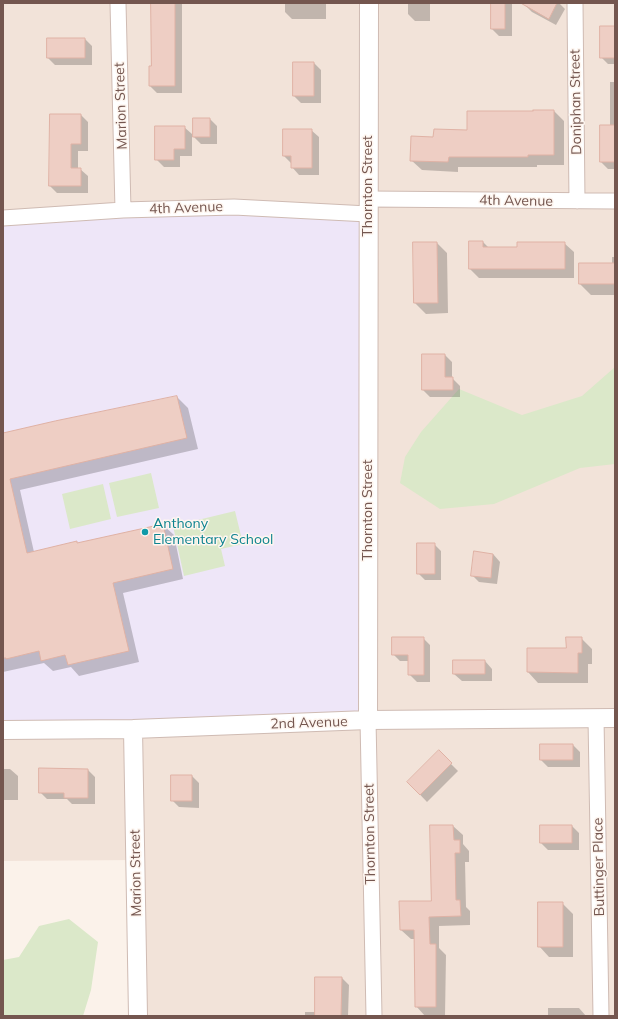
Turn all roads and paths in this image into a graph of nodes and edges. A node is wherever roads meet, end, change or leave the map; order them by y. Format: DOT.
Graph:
graph roads {
  1 [pos="118,3"];
  2 [pos="369,3"];
  3 [pos="575,3"];
  4 [pos="577,201"];
  5 [pos="615,202"];
  6 [pos="368,207"];
  7 [pos="124,210"];
  8 [pos="3,218"];
  9 [pos="596,718"];
  10 [pos="615,718"];
  11 [pos="368,720"];
  12 [pos="134,729"];
  13 [pos="3,730"];
  14 [pos="138,1016"];
  15 [pos="374,1016"];
  16 [pos="602,1016"];
  1 -- 7 [label="street, Marion Street"];
  2 -- 6 [label="street, Thornton Street"];
  3 -- 4 [label="street, Doniphan Street"];
  4 -- 5 [label="street, 4th Avenue"];
  4 -- 6 [label="street, 4th Avenue"];
  6 -- 7 [label="street, 4th Avenue"];
  6 -- 11 [label="street, Thornton Street"];
  7 -- 8 [label="street, 4th Avenue"];
  9 -- 10 [label="street, 2nd Avenue"];
  9 -- 11 [label="street, 2nd Avenue"];
  9 -- 16 [label="street, Buttinger Place"];
  11 -- 12 [label="street, 2nd Avenue"];
  11 -- 15 [label="street, Thornton Street"];
  12 -- 13 [label="street, 2nd Avenue"];
  12 -- 14 [label="street, Marion Street"];
}
